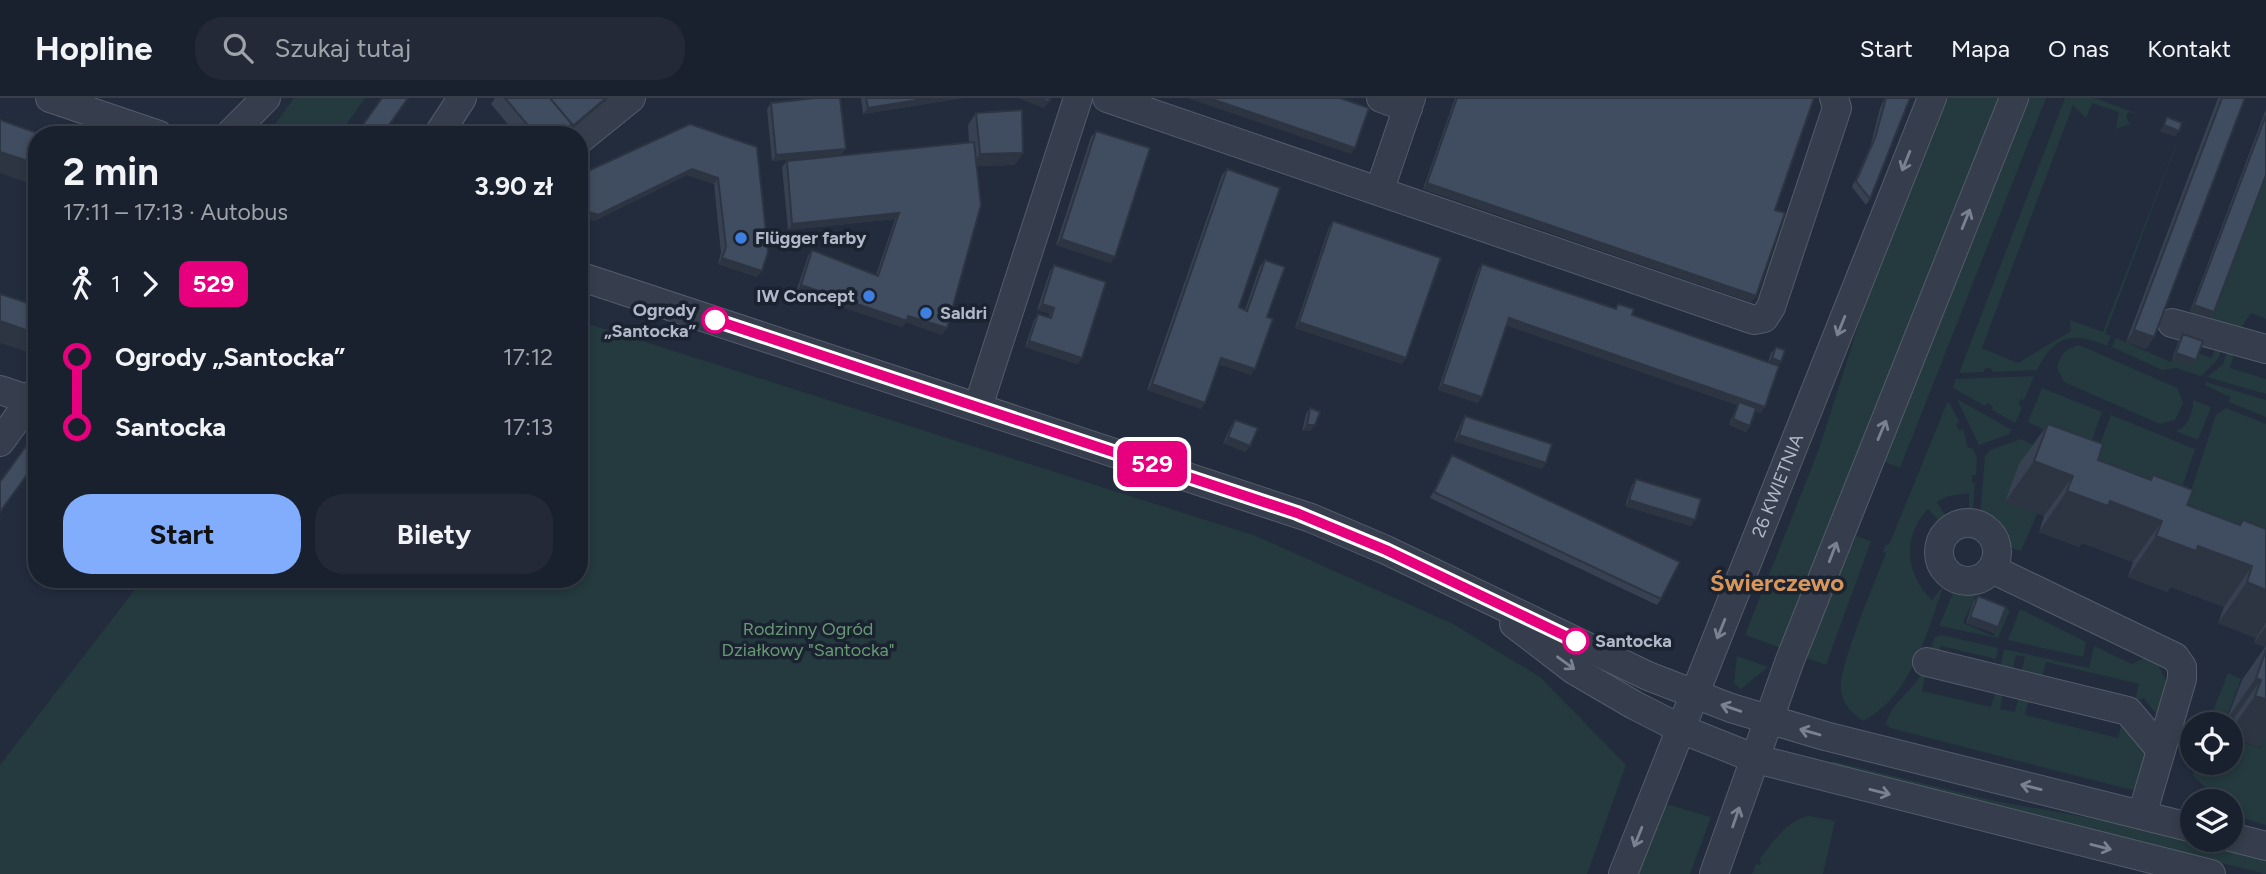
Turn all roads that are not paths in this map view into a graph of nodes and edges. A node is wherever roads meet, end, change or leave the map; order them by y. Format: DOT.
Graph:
graph roads {
  1 [pos="50,98"];
  2 [pos="266,98"];
  3 [pos="462,98"];
  4 [pos="631,98"];
  5 [pos="1078,98"];
  6 [pos="1107,98"];
  7 [pos="1381,98"];
  8 [pos="1834,98"];
  9 [pos="1932,98"];
  10 [pos="2014,98"];
  11 [pos="1410,103"];
  12 [pos="132,126"];
  13 [pos="238,126"];
  14 [pos="444,126"];
  15 [pos="588,134"];
  16 [pos="1380,189"];
  17 [pos="588,279"];
  18 [pos="2172,323"];
  19 [pos="2266,349"];
  20 [pos="0,390"];
  21 [pos="28,395"];
  22 [pos="28,403"];
  23 [pos="978,407"];
  24 [pos="0,442"];
  25 [pos="1992,569"];
  26 [pos="1472,592"];
  27 [pos="1927,662"];
  28 [pos="1695,695"];
  29 [pos="1768,720"];
  30 [pos="1681,729"];
  31 [pos="2160,750"];
  32 [pos="1756,760"];
  33 [pos="2142,815"];
  34 [pos="2180,825"];
  35 [pos="2243,840"];
  36 [pos="2266,846"];
  37 [pos="1623,874"];
  38 [pos="1714,874"];
  39 [pos="2211,874"];
  1 -- 12 [label="street"];
  2 -- 13 [label="street"];
  3 -- 14 [label="street"];
  4 -- 15 [label="street"];
  5 -- 23 [label="street"];
  6 -- 16 [label="street"];
  7 -- 11 [label="street"];
  8 -- 16 [label="street"];
  9 -- 28 [label="street, 26 KWIETNIA, one-way"];
  29 -- 10 [label="street, one-way"];
  11 -- 16 [label="street"];
  17 -- 23 [label="street"];
  18 -- 19 [label="street"];
  20 -- 21 [label="street"];
  22 -- 24 [label="street"];
  23 -- 26 [label="street"];
  25 -- 31 [label="street"];
  26 -- 28 [label="street"];
  26 -- 30 [label="street, one-way"];
  27 -- 31 [label="street"];
  29 -- 28 [label="street, one-way"];
  28 -- 30 [label="street, 26 KWIETNIA"];
  29 -- 32 [label="street"];
  33 -- 29 [label="street, one-way"];
  30 -- 32 [label="street"];
  30 -- 37 [label="street, 26 KWIETNIA, one-way"];
  31 -- 33 [label="street"];
  38 -- 32 [label="street, one-way"];
  32 -- 39 [label="street, one-way"];
  33 -- 34 [label="street"];
  35 -- 36 [label="street"];
}
